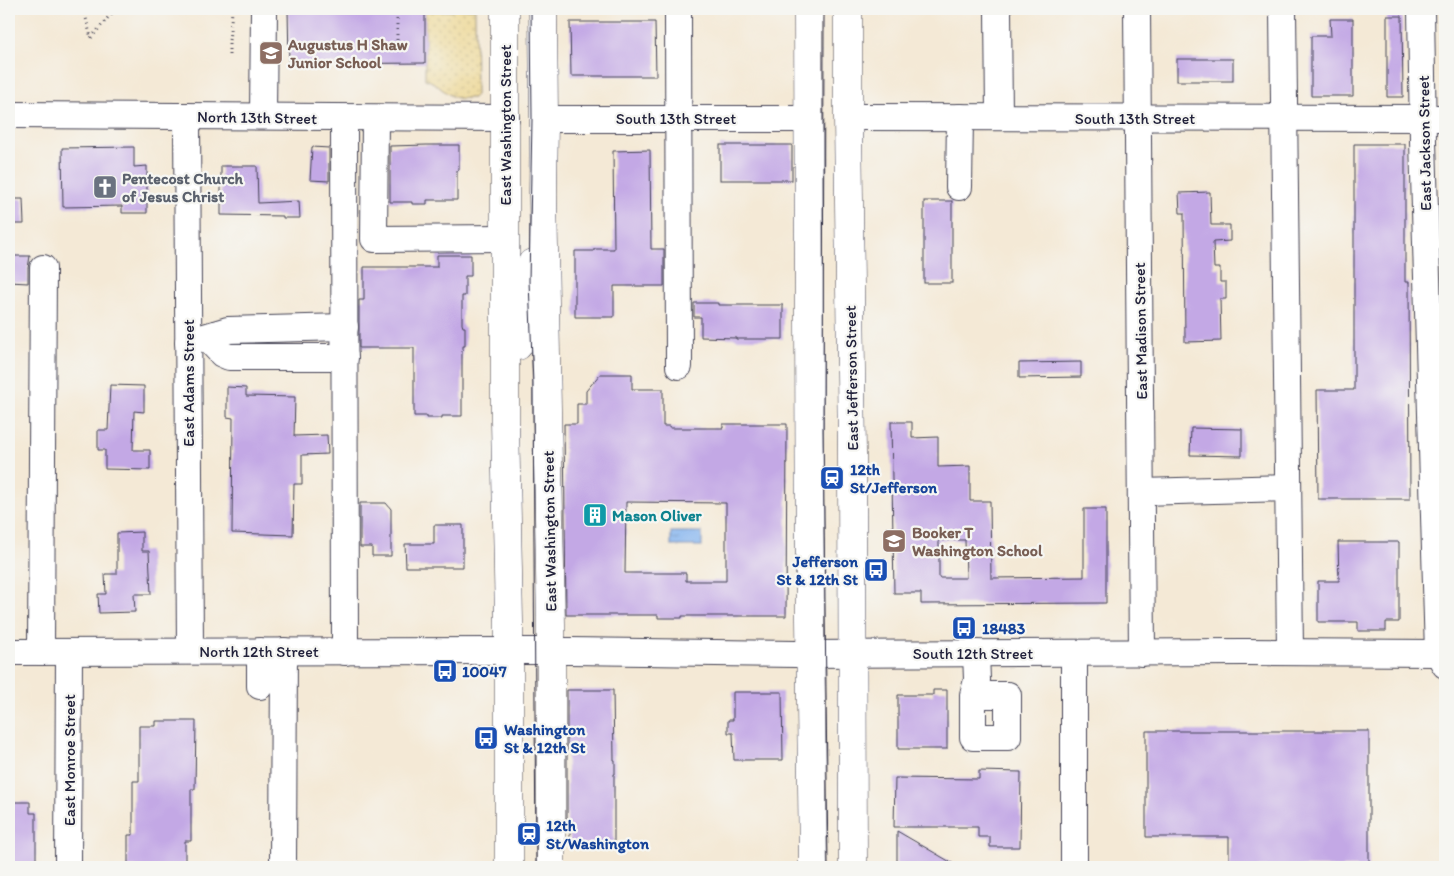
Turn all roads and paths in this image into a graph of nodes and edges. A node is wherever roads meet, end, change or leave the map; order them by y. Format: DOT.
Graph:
graph roads {
  1 [pos="111,9"];
  2 [pos="397,9"];
  3 [pos="504,9"];
  4 [pos="544,9"];
  5 [pos="678,9"];
  6 [pos="848,9"];
  7 [pos="998,9"];
  8 [pos="1137,9"];
  9 [pos="1283,9"];
  10 [pos="1421,9"];
  11 [pos="232,12"];
  12 [pos="85,14"];
  13 [pos="810,16"];
  14 [pos="263,18"];
  15 [pos="397,48"];
  16 [pos="229,55"];
  17 [pos="9,115"];
  18 [pos="187,116"];
  19 [pos="263,116"];
  20 [pos="848,117"];
  21 [pos="960,117"];
  22 [pos="999,117"];
  23 [pos="344,118"];
  24 [pos="375,118"];
  25 [pos="506,118"];
  26 [pos="678,118"];
  27 [pos="808,118"];
  28 [pos="1138,118"];
  29 [pos="1284,118"];
  30 [pos="1434,118"];
  31 [pos="544,119"];
  32 [pos="959,187"];
  33 [pos="543,195"];
  34 [pos="505,238"];
  35 [pos="43,268"];
  36 [pos="345,327"];
  37 [pos="197,340"];
  38 [pos="345,357"];
  39 [pos="679,366"];
  40 [pos="505,421"];
  41 [pos="1288,488"];
  42 [pos="1141,492"];
  43 [pos="190,651"];
  44 [pos="272,651"];
  45 [pos="509,651"];
  46 [pos="551,651"];
  47 [pos="9,652"];
  48 [pos="41,652"];
  49 [pos="69,652"];
  50 [pos="346,652"];
  51 [pos="1290,652"];
  52 [pos="976,653"];
  53 [pos="1074,653"];
  54 [pos="1142,653"];
  55 [pos="810,654"];
  56 [pos="853,654"];
  57 [pos="1442,659"];
  58 [pos="260,686"];
  59 [pos="973,695"];
  60 [pos="68,867"];
  61 [pos="283,867"];
  62 [pos="509,867"];
  63 [pos="551,867"];
  64 [pos="813,867"];
  65 [pos="853,867"];
  66 [pos="1074,867"];
  1 -- 12 [label="path"];
  2 -- 15 [label="path"];
  3 -- 25 [label="main road, East Washington Street"];
  4 -- 31 [label="main road, East Washington Street"];
  5 -- 26 [label="street"];
  6 -- 20 [label="main road, East Jefferson Street"];
  7 -- 22 [label="street"];
  8 -- 28 [label="street, East Madison Street"];
  9 -- 29 [label="street"];
  10 -- 30 [label="street, East Jackson Street"];
  11 -- 16 [label="path"];
  13 -- 27 [label="main road"];
  14 -- 19 [label="street"];
  17 -- 18 [label="street, North 13th Street"];
  18 -- 19 [label="street, North 13th Street"];
  18 -- 37 [label="street, East Adams Street"];
  19 -- 23 [label="street, North 13th Street"];
  20 -- 21 [label="street, South 13th Street"];
  20 -- 56 [label="main road, East Jefferson Street"];
  21 -- 22 [label="street, South 13th Street"];
  21 -- 32 [label="street"];
  22 -- 28 [label="street, South 13th Street"];
  23 -- 24 [label="street, North 13th Street"];
  23 -- 36 [label="street"];
  24 -- 25 [label="street, North 13th Street"];
  24 -- 34 [label="street"];
  25 -- 34 [label="main road, East Washington Street"];
  26 -- 27 [label="street, South 13th Street"];
  26 -- 31 [label="street, South 13th Street"];
  26 -- 39 [label="street"];
  27 -- 55 [label="main road"];
  28 -- 29 [label="street, South 13th Street"];
  28 -- 42 [label="street, East Madison Street"];
  29 -- 30 [label="street, South 13th Street"];
  29 -- 41 [label="street"];
  30 -- 57 [label="street, East Jackson Street"];
  31 -- 33 [label="main road, East Washington Street"];
  33 -- 40 [label="main road, East Washington Street"];
  33 -- 46 [label="main road, East Washington Street"];
  34 -- 40 [label="main road, East Washington Street"];
  35 -- 48 [label="street"];
  36 -- 37 [label="street"];
  36 -- 38 [label="street"];
  37 -- 38 [label="street"];
  37 -- 43 [label="street, East Adams Street"];
  38 -- 50 [label="street"];
  40 -- 45 [label="main road, East Washington Street"];
  41 -- 42 [label="street"];
  41 -- 51 [label="street"];
  42 -- 54 [label="street, East Madison Street"];
  43 -- 44 [label="street, North 12th Street"];
  43 -- 49 [label="street, North 12th Street"];
  44 -- 50 [label="street, North 12th Street"];
  44 -- 58 [label="street"];
  44 -- 61 [label="street"];
  45 -- 46 [label="street, South 12th Street"];
  45 -- 50 [label="street, North 12th Street"];
  45 -- 62 [label="main road, East Washington Street"];
  46 -- 55 [label="street, South 12th Street"];
  46 -- 63 [label="main road, East Washington Street"];
  47 -- 48 [label="street, North 12th Street"];
  48 -- 49 [label="street, North 12th Street"];
  49 -- 60 [label="street, East Monroe Street"];
  51 -- 54 [label="street, South 12th Street"];
  51 -- 57 [label="street, South 12th Street"];
  52 -- 53 [label="street, South 12th Street"];
  52 -- 56 [label="street, South 12th Street"];
  52 -- 59 [label="street"];
  53 -- 54 [label="street, South 12th Street"];
  53 -- 66 [label="street"];
  55 -- 56 [label="street, South 12th Street"];
  55 -- 64 [label="main road"];
  56 -- 65 [label="main road, East Jefferson Street"];
}
